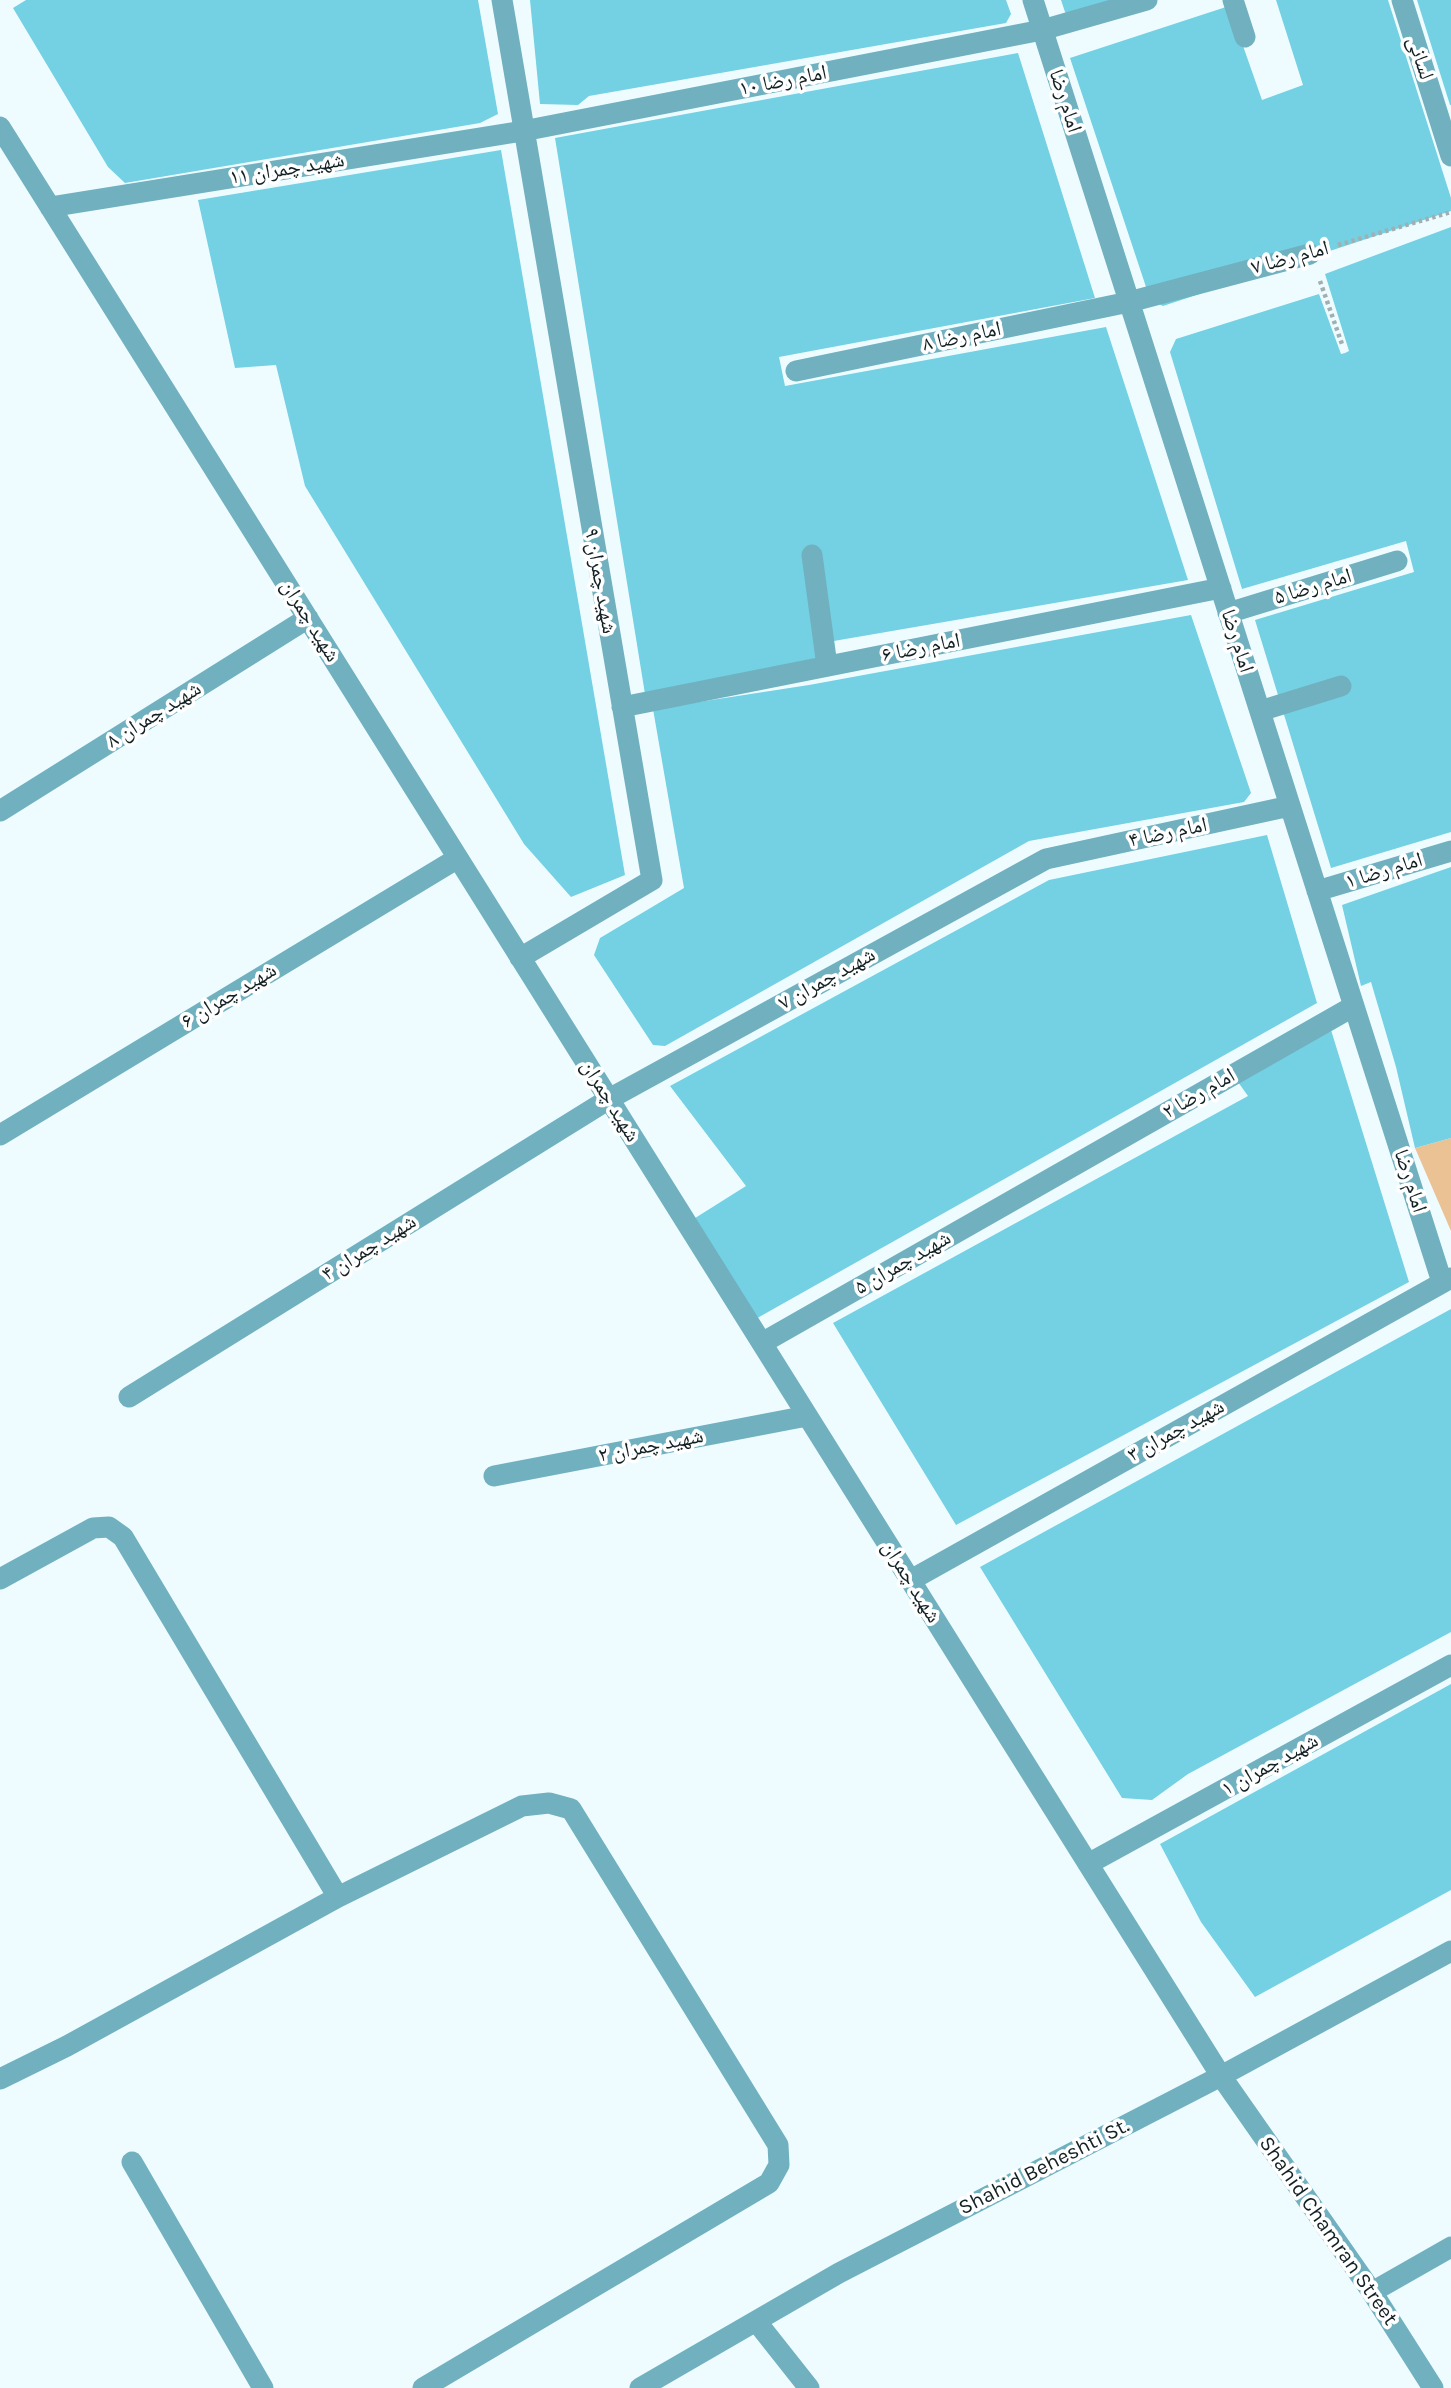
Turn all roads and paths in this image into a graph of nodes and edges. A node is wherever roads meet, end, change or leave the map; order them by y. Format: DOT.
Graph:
graph roads {
  1 [pos="502,0"];
  2 [pos="1033,0"];
  3 [pos="1147,0"];
  4 [pos="1233,0"];
  5 [pos="1402,0"];
  6 [pos="1042,30"];
  7 [pos="1245,37"];
  8 [pos="0,127"];
  9 [pos="523,131"];
  10 [pos="1451,156"];
  11 [pos="50,207"];
  12 [pos="1451,212"];
  13 [pos="1310,254"];
  14 [pos="1129,302"];
  15 [pos="1343,347"];
  16 [pos="796,371"];
  17 [pos="812,555"];
  18 [pos="1397,561"];
  19 [pos="1221,589"];
  20 [pos="1228,613"];
  21 [pos="308,618"];
  22 [pos="827,666"];
  23 [pos="1341,686"];
  24 [pos="622,707"];
  25 [pos="1260,711"];
  26 [pos="1290,806"];
  27 [pos="0,811"];
  28 [pos="1451,850"];
  29 [pos="458,858"];
  30 [pos="1046,859"];
  31 [pos="1317,891"];
  32 [pos="520,958"];
  33 [pos="1354,1006"];
  34 [pos="609,1099"];
  35 [pos="0,1135"];
  36 [pos="1044,1183"];
  37 [pos="1447,1280"];
  38 [pos="762,1343"];
  39 [pos="129,1396"];
  40 [pos="807,1416"];
  41 [pos="494,1476"];
  42 [pos="0,1579"];
  43 [pos="911,1580"];
  44 [pos="1451,1665"];
  45 [pos="1088,1864"];
  46 [pos="338,1897"];
  47 [pos="1451,1951"];
  48 [pos="1221,2076"];
  49 [pos="0,2079"];
  50 [pos="132,2162"];
  51 [pos="1451,2247"];
  52 [pos="1372,2292"];
  53 [pos="757,2321"];
  54 [pos="263,2388"];
  55 [pos="423,2388"];
  56 [pos="640,2388"];
  57 [pos="809,2388"];
  58 [pos="1433,2388"];
  1 -- 9 [label="street, شهید چمران ۹"];
  2 -- 6 [label="street, امام رضا"];
  3 -- 6 [label="street, امام رضا ۱۰"];
  4 -- 7 [label="street"];
  5 -- 10 [label="street, لسانی"];
  6 -- 9 [label="street, امام رضا ۱۰"];
  6 -- 14 [label="street, امام رضا"];
  8 -- 11 [label="street, شهید چمران"];
  9 -- 11 [label="street, شهید چمران ۱۱"];
  9 -- 24 [label="street, شهید چمران ۹"];
  11 -- 21 [label="street, شهید چمران"];
  12 -- 13 [label="path, امام رضا ۷"];
  13 -- 14 [label="street, امام رضا ۷"];
  13 -- 15 [label="path"];
  14 -- 16 [label="street, امام رضا ۸"];
  14 -- 19 [label="street, امام رضا"];
  17 -- 22 [label="street"];
  18 -- 20 [label="street, امام رضا ۵"];
  19 -- 20 [label="street, امام رضا"];
  19 -- 22 [label="street, امام رضا ۶"];
  20 -- 25 [label="street, امام رضا"];
  21 -- 27 [label="street, شهید چمران ۸"];
  21 -- 29 [label="street, شهید چمران"];
  22 -- 24 [label="street, امام رضا ۶"];
  23 -- 25 [label="street"];
  24 -- 32 [label="street, شهید چمران ۹"];
  25 -- 26 [label="street, امام رضا"];
  26 -- 30 [label="street, امام رضا ۴"];
  26 -- 31 [label="street, امام رضا"];
  28 -- 31 [label="street, امام رضا ۱"];
  29 -- 32 [label="street, شهید چمران"];
  29 -- 35 [label="street, شهید چمران ۶"];
  30 -- 34 [label="street, شهید چمران ۷"];
  31 -- 33 [label="street, امام رضا"];
  32 -- 34 [label="street, شهید چمران"];
  33 -- 36 [label="street, امام رضا ۲"];
  33 -- 37 [label="street, امام رضا"];
  34 -- 38 [label="street, شهید چمران"];
  34 -- 39 [label="street, شهید چمران ۴"];
  36 -- 38 [label="street, شهید چمران ۵"];
  37 -- 43 [label="street, شهید چمران ۳"];
  38 -- 40 [label="street, شهید چمران"];
  40 -- 41 [label="street, شهید چمران ۲"];
  40 -- 43 [label="street, شهید چمران"];
  42 -- 46 [label="street"];
  43 -- 45 [label="street, شهید چمران"];
  44 -- 45 [label="street, شهید چمران ۱"];
  45 -- 48 [label="street, شهید چمران"];
  46 -- 49 [label="street"];
  46 -- 55 [label="street"];
  47 -- 48 [label="street, Shahid Beheshti St."];
  48 -- 52 [label="street, Shahid Chamran Street"];
  48 -- 53 [label="street, Shahid Beheshti St."];
  50 -- 54 [label="street"];
  51 -- 52 [label="street"];
  52 -- 58 [label="street, Shahid Chamran Street"];
  53 -- 56 [label="street, Shahid Beheshti St."];
  53 -- 57 [label="street"];
}
